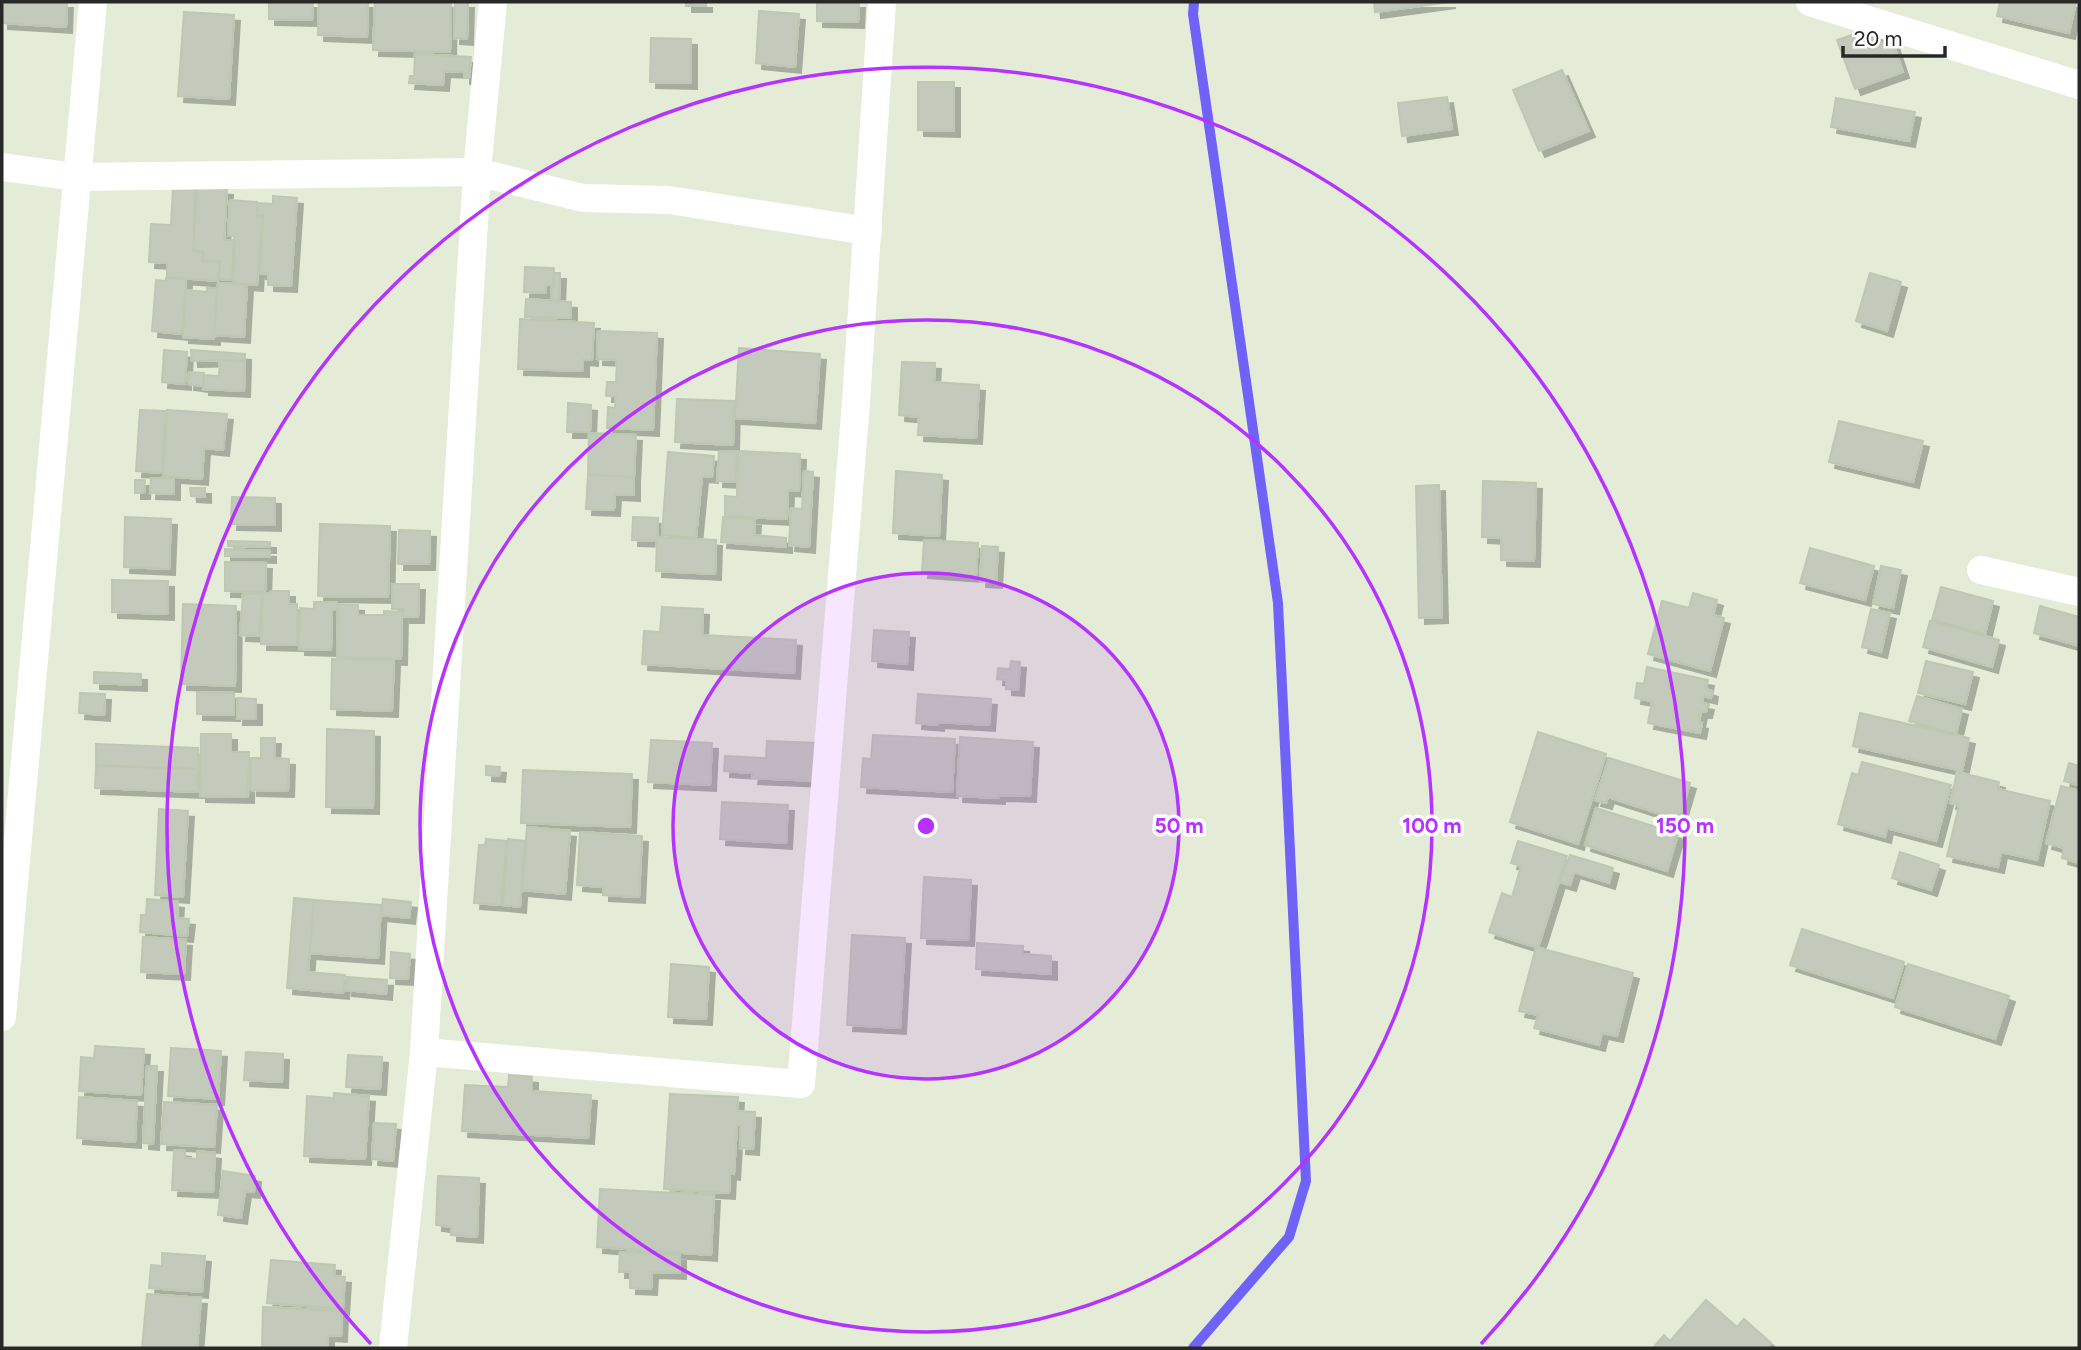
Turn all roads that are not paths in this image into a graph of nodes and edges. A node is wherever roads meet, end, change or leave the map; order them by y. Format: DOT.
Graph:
graph roads {
  1 [pos="93,2"];
  2 [pos="493,2"];
  3 [pos="882,2"];
  4 [pos="1810,2"];
  5 [pos="2079,85"];
  6 [pos="2,167"];
  7 [pos="477,172"];
  8 [pos="76,177"];
  9 [pos="868,231"];
  10 [pos="1980,570"];
  11 [pos="2079,592"];
  12 [pos="2,1017"];
  13 [pos="424,1052"];
  14 [pos="393,1348"];
  1 -- 8 [label="street"];
  2 -- 7 [label="street"];
  3 -- 9 [label="street"];
  4 -- 5 [label="street"];
  6 -- 8 [label="street"];
  7 -- 8 [label="street"];
  7 -- 9 [label="street"];
  7 -- 13 [label="street"];
  8 -- 12 [label="street"];
  9 -- 13 [label="street"];
  10 -- 11 [label="street"];
  13 -- 14 [label="street"];
}
